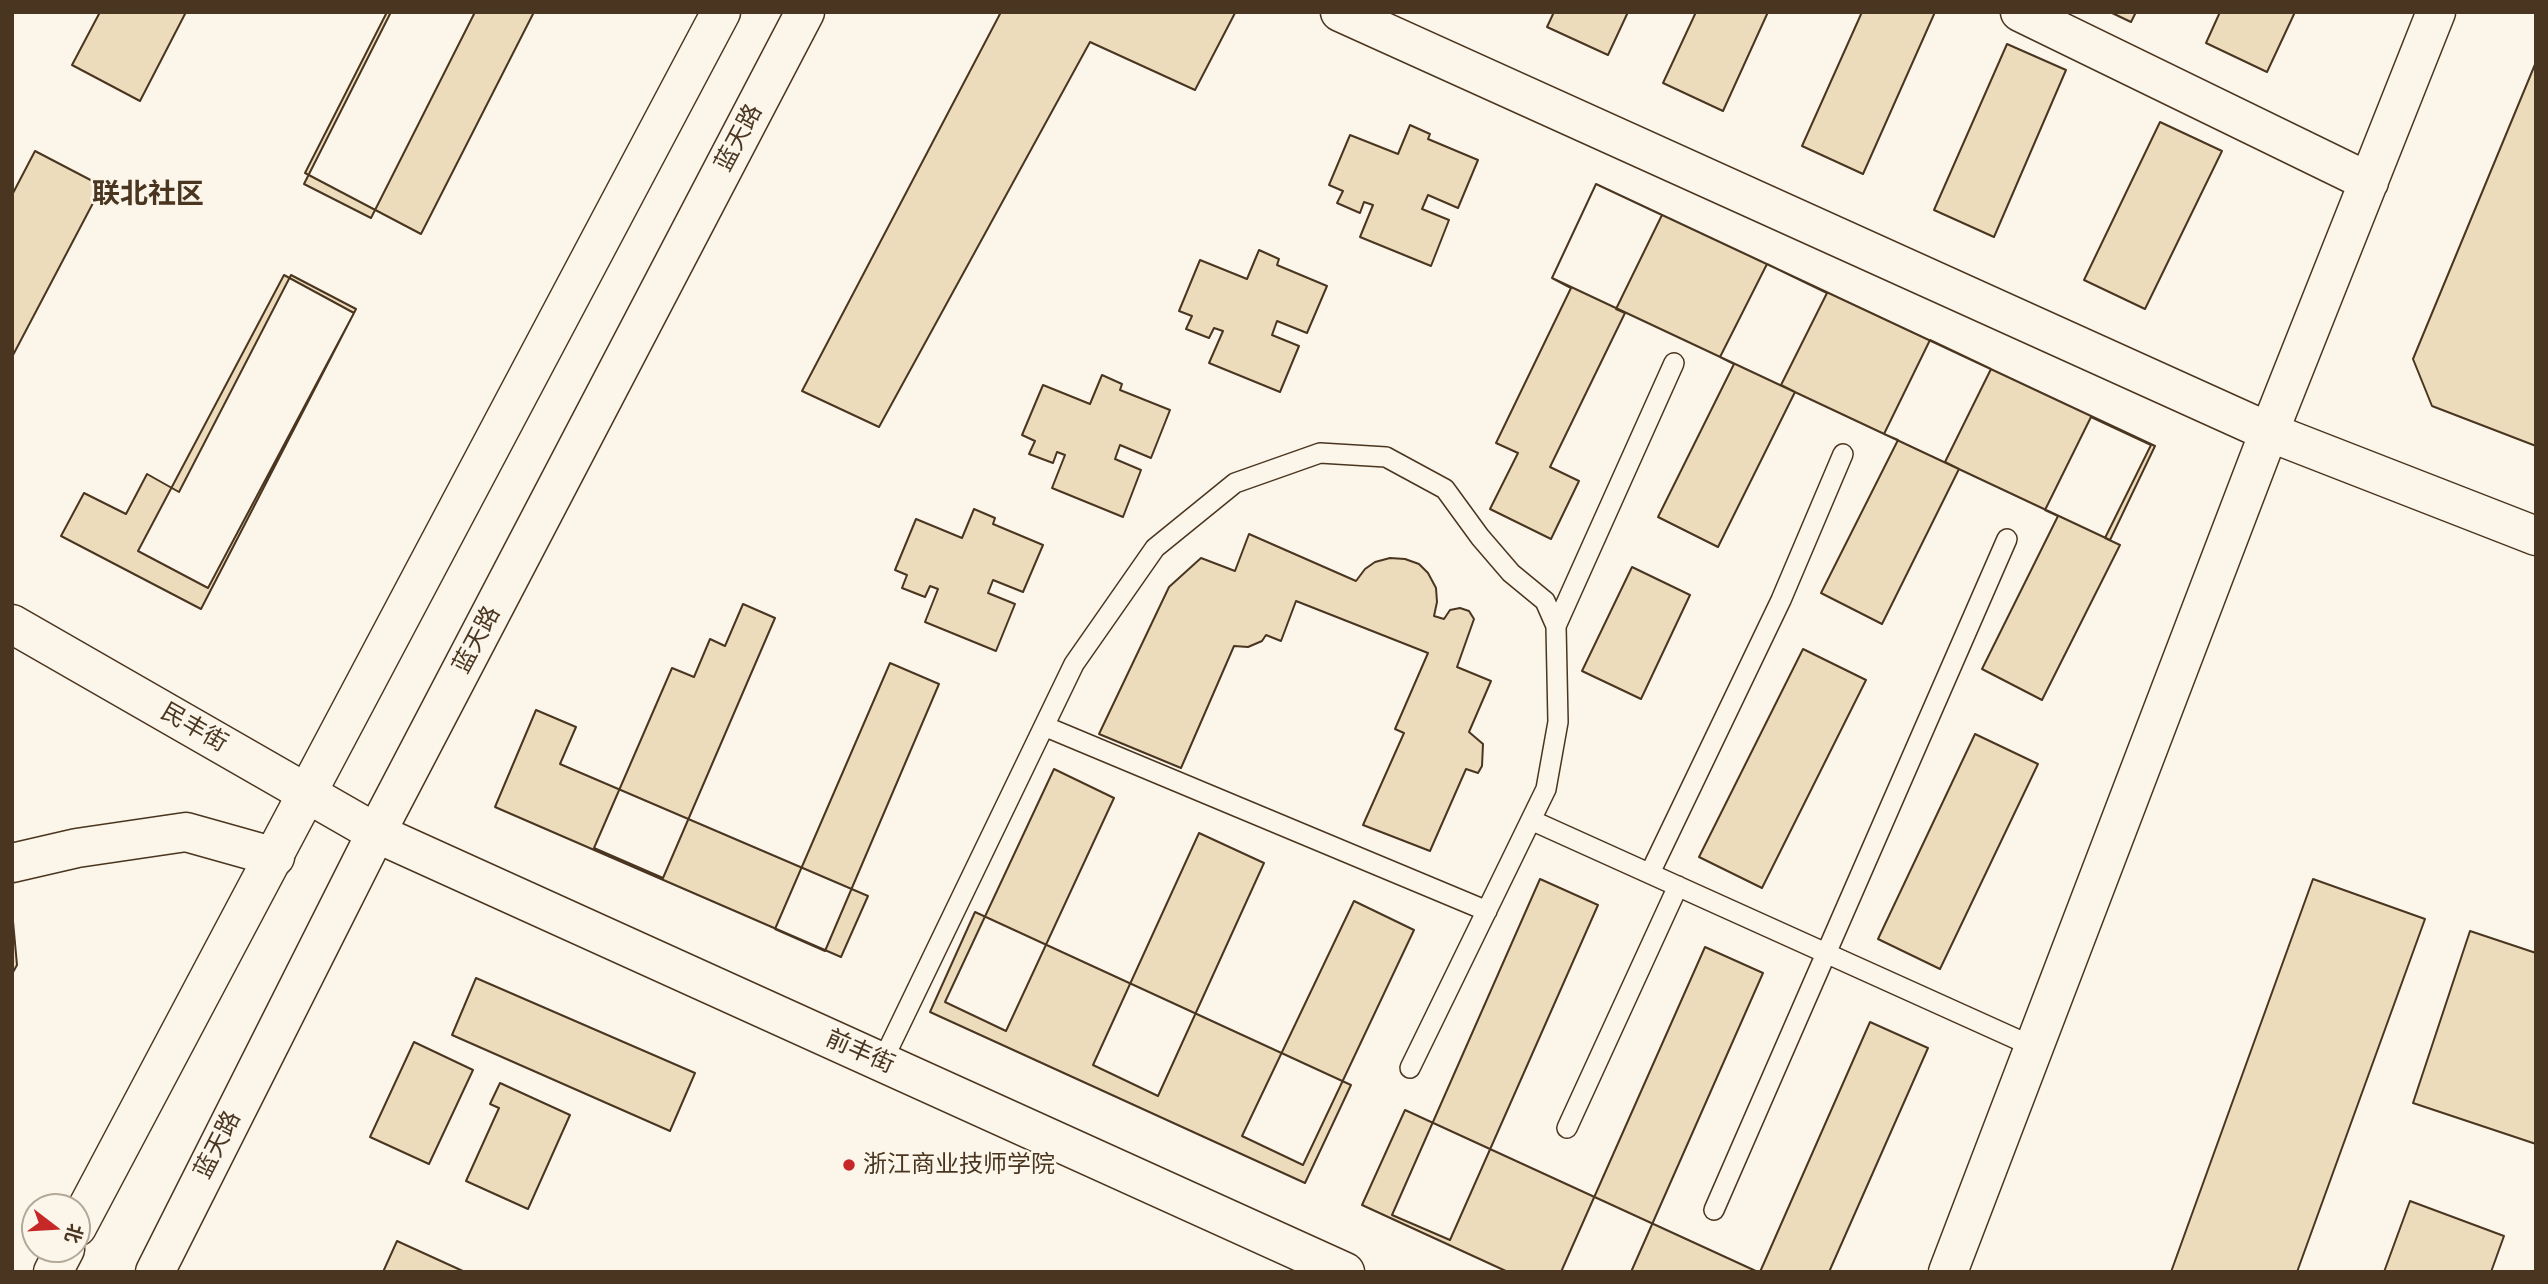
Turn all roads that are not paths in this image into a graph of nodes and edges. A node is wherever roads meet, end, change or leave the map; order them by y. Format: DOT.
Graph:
graph roads {
  1 [pos="720,12"];
  2 [pos="805,12"];
  3 [pos="1340,12"];
  4 [pos="2020,12"];
  5 [pos="2436,12"];
  6 [pos="2369,182"];
  7 [pos="1674,363"];
  8 [pos="2269,432"];
  9 [pos="1843,454"];
  10 [pos="2536,536"];
  11 [pos="2007,538"];
  12 [pos="12,624"];
  13 [pos="1556,626"];
  14 [pos="1044,726"];
  15 [pos="308,794"];
  16 [pos="1531,820"];
  17 [pos="376,833"];
  18 [pos="275,857"];
  19 [pos="12,863"];
  20 [pos="1650,873"];
  21 [pos="1678,886"];
  22 [pos="1487,911"];
  23 [pos="1826,954"];
  24 [pos="2034,1047"];
  25 [pos="883,1062"];
  26 [pos="1410,1068"];
  27 [pos="1567,1128"];
  28 [pos="91,1201"];
  29 [pos="1714,1210"];
  30 [pos="155,1272"];
  31 [pos="1345,1272"];
  32 [pos="1948,1272"];
  1 -- 15 [label="street"];
  2 -- 17 [label="street, 蓝天路"];
  3 -- 8 [label="street"];
  4 -- 6 [label="street"];
  5 -- 6 [label="street"];
  6 -- 8 [label="street"];
  7 -- 13 [label="lane"];
  8 -- 10 [label="street"];
  8 -- 24 [label="street"];
  9 -- 20 [label="lane"];
  11 -- 23 [label="lane"];
  12 -- 15 [label="street, 民丰街"];
  13 -- 14 [label="lane"];
  13 -- 16 [label="lane"];
  14 -- 22 [label="lane"];
  14 -- 25 [label="lane"];
  15 -- 17 [label="street, 民丰街"];
  15 -- 18 [label="street"];
  16 -- 20 [label="lane"];
  16 -- 22 [label="lane"];
  17 -- 25 [label="street, 前丰街"];
  17 -- 30 [label="street, 蓝天路"];
  18 -- 19 [label="street"];
  18 -- 28 [label="street"];
  20 -- 21 [label="lane"];
  21 -- 23 [label="lane"];
  21 -- 27 [label="lane"];
  22 -- 26 [label="lane"];
  23 -- 24 [label="lane"];
  23 -- 29 [label="lane"];
  24 -- 32 [label="street"];
  25 -- 31 [label="street, 前丰街"];
}
